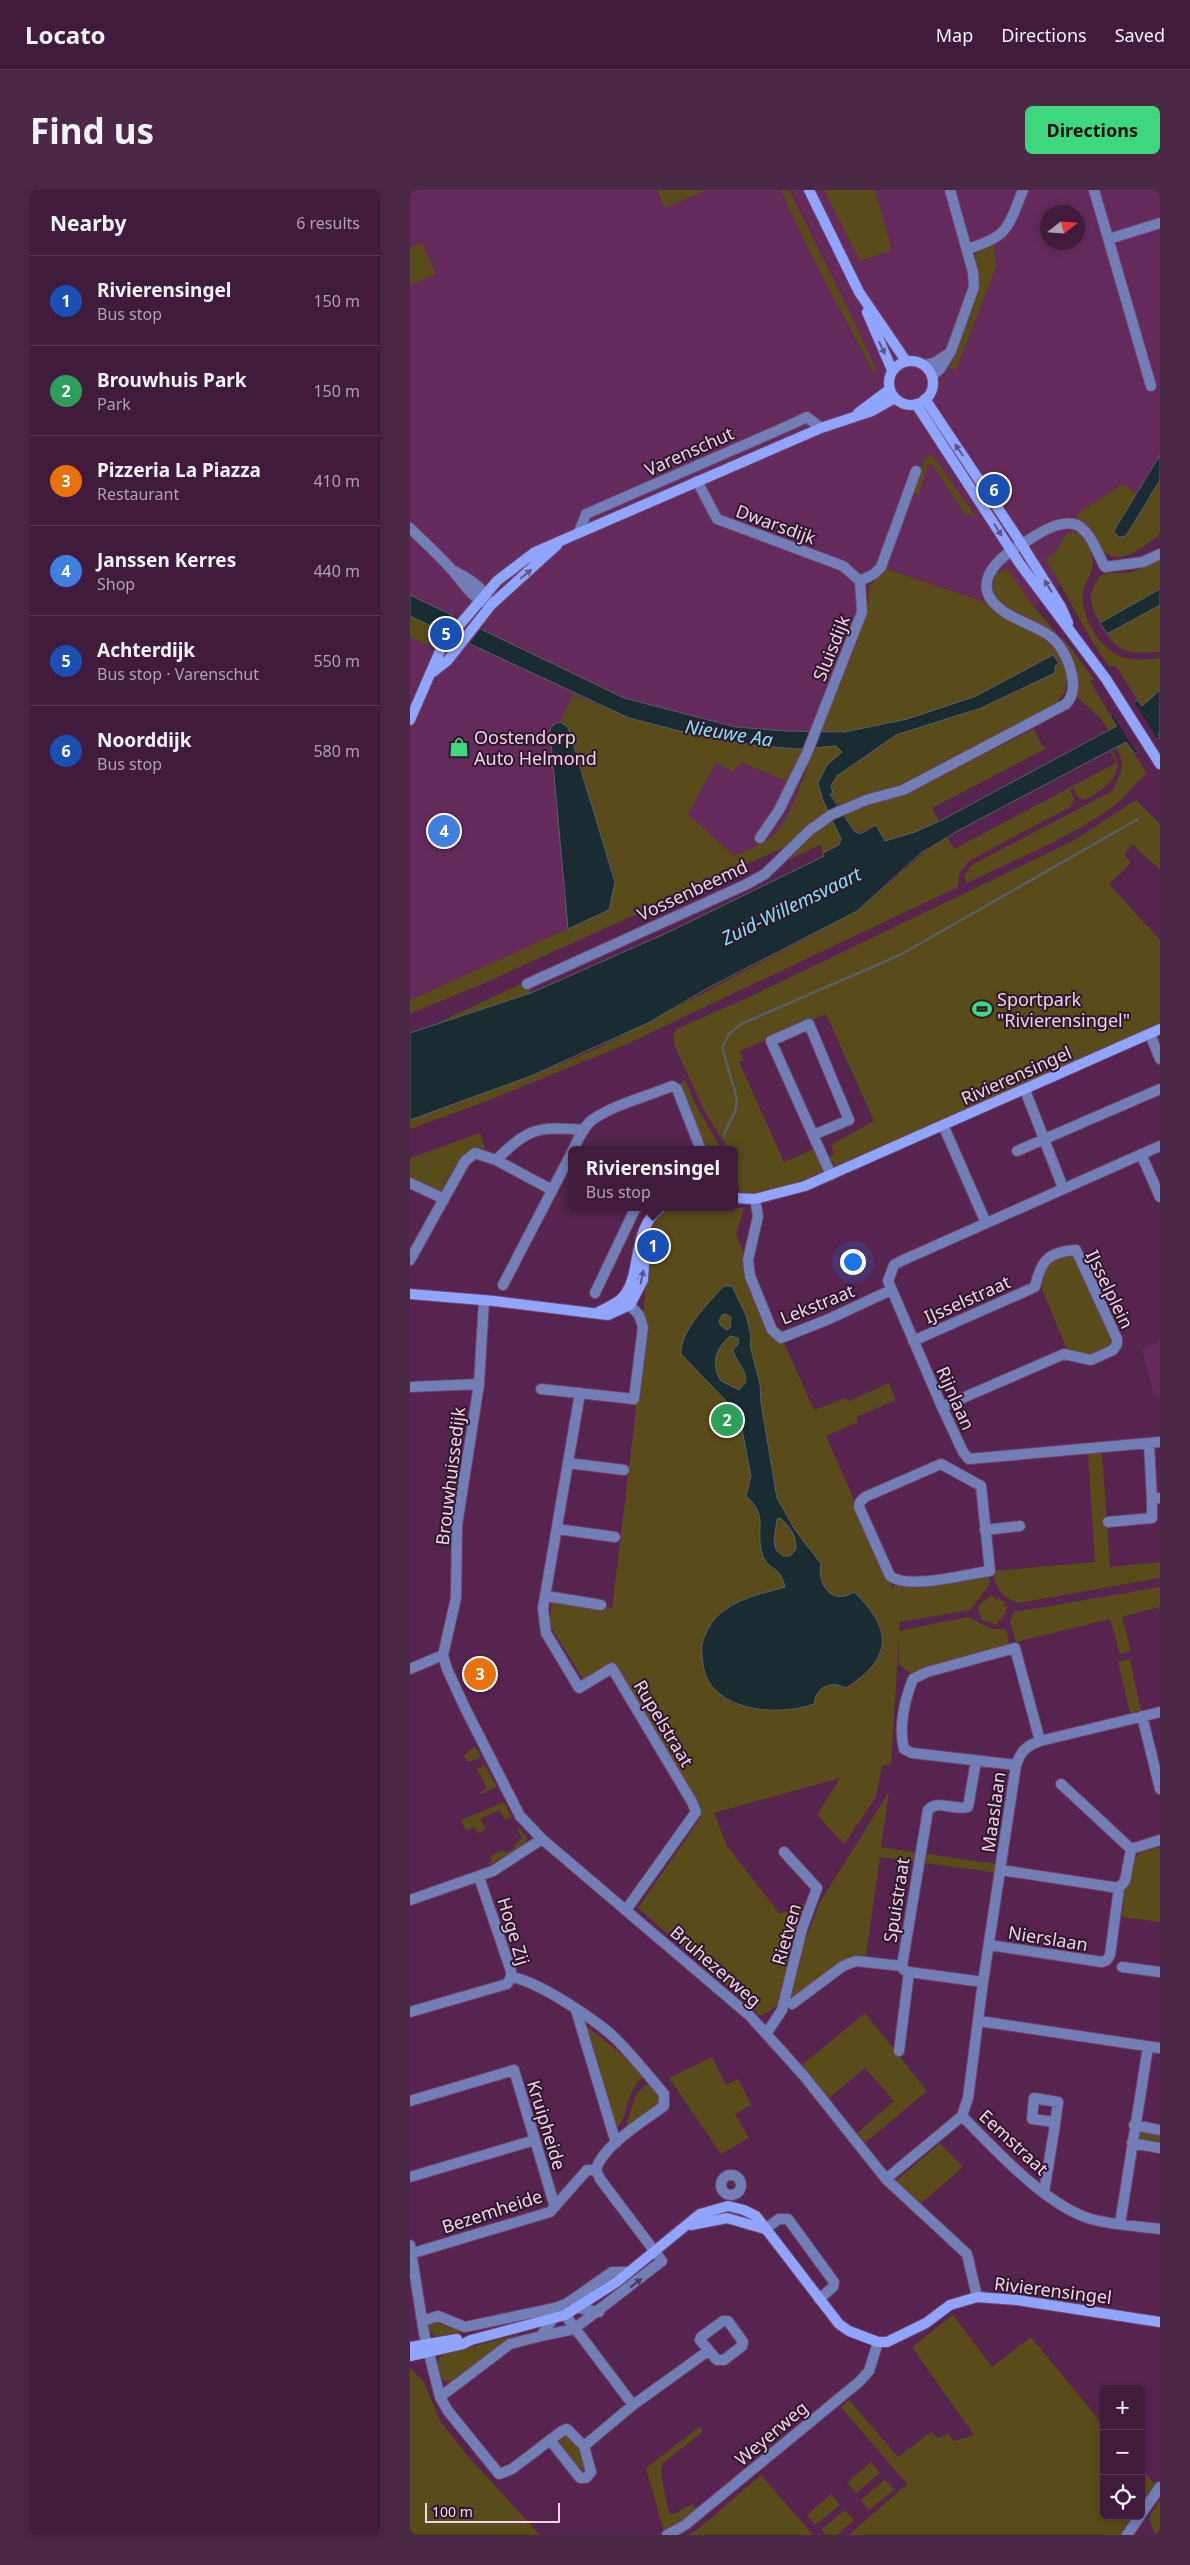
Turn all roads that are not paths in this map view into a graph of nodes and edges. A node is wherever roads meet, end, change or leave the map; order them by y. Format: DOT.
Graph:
graph roads {
  1 [pos="809,190"];
  2 [pos="950,190"];
  3 [pos="1023,190"];
  4 [pos="1094,190"];
  5 [pos="1160,223"];
  6 [pos="1109,240"];
  7 [pos="967,249"];
  8 [pos="859,292"];
  9 [pos="951,352"];
  10 [pos="906,361"];
  11 [pos="925,365"];
  12 [pos="892,370"];
  13 [pos="932,376"];
  14 [pos="1151,386"];
  15 [pos="892,393"];
  16 [pos="925,399"];
  17 [pos="916,404"];
  18 [pos="821,428"];
  19 [pos="916,471"];
  20 [pos="698,481"];
  21 [pos="410,528"];
  22 [pos="579,532"];
  23 [pos="561,542"];
  24 [pos="1021,544"];
  25 [pos="1011,550"];
  26 [pos="1160,554"];
  27 [pos="860,581"];
  28 [pos="482,597"];
  29 [pos="491,605"];
  30 [pos="1070,629"];
  31 [pos="433,673"];
  32 [pos="410,720"];
  33 [pos="1160,764"];
  34 [pos="760,838"];
  35 [pos="527,984"];
  36 [pos="1160,1029"];
  37 [pos="1150,1034"];
  38 [pos="1160,1059"];
  39 [pos="1160,1089"];
  40 [pos="1025,1090"];
  41 [pos="943,1126"];
  42 [pos="583,1130"];
  43 [pos="813,1135"];
  44 [pos="1044,1139"];
  45 [pos="575,1146"];
  46 [pos="699,1146"];
  47 [pos="1160,1146"];
  48 [pos="1017,1151"];
  49 [pos="1141,1154"];
  50 [pos="568,1159"];
  51 [pos="496,1160"];
  52 [pos="831,1175"];
  53 [pos="410,1183"];
  54 [pos="421,1188"];
  55 [pos="1063,1188"];
  56 [pos="552,1190"];
  57 [pos="410,1192"];
  58 [pos="1160,1197"];
  59 [pos="738,1198"];
  60 [pos="444,1199"];
  61 [pos="755,1200"];
  62 [pos="634,1211"];
  63 [pos="657,1211"];
  64 [pos="986,1223"];
  65 [pos="410,1260"];
  66 [pos="503,1285"];
  67 [pos="1035,1287"];
  68 [pos="891,1290"];
  69 [pos="595,1293"];
  70 [pos="410,1294"];
  71 [pos="484,1300"];
  72 [pos="626,1302"];
  73 [pos="913,1341"];
  74 [pos="479,1384"];
  75 [pos="410,1387"];
  76 [pos="541,1389"];
  77 [pos="580,1393"];
  78 [pos="942,1408"];
  79 [pos="1160,1442"];
  80 [pos="1149,1443"];
  81 [pos="969,1459"];
  82 [pos="568,1463"];
  83 [pos="624,1470"];
  84 [pos="960,1473"];
  85 [pos="1156,1499"];
  86 [pos="1108,1522"];
  87 [pos="1020,1526"];
  88 [pos="557,1529"];
  89 [pos="985,1530"];
  90 [pos="615,1537"];
  91 [pos="546,1596"];
  92 [pos="600,1604"];
  93 [pos="443,1655"];
  94 [pos="410,1669"];
  95 [pos="1160,1712"];
  96 [pos="1142,1716"];
  97 [pos="1040,1741"];
  98 [pos="976,1761"];
  99 [pos="1016,1765"];
  100 [pos="1061,1784"];
  101 [pos="1160,1790"];
  102 [pos="542,1839"];
  103 [pos="1160,1840"];
  104 [pos="1131,1849"];
  105 [pos="784,1852"];
  106 [pos="1001,1870"];
  107 [pos="479,1878"];
  108 [pos="1119,1888"];
  109 [pos="410,1900"];
  110 [pos="626,1910"];
  111 [pos="989,1945"];
  112 [pos="1122,1967"];
  113 [pos="906,1969"];
  114 [pos="1160,1972"];
  115 [pos="511,1977"];
  116 [pos="983,1982"];
  117 [pos="792,2004"];
  118 [pos="576,2010"];
  119 [pos="410,2012"];
  120 [pos="979,2021"];
  121 [pos="766,2034"];
  122 [pos="1148,2047"];
  123 [pos="1160,2048"];
  124 [pos="899,2051"];
  125 [pos="410,2101"];
  126 [pos="962,2116"];
  127 [pos="1055,2122"];
  128 [pos="1134,2126"];
  129 [pos="1160,2130"];
  130 [pos="535,2140"];
  131 [pos="616,2143"];
  132 [pos="1132,2143"];
  133 [pos="1160,2148"];
  134 [pos="596,2170"];
  135 [pos="410,2177"];
  136 [pos="886,2179"];
  137 [pos="1044,2192"];
  138 [pos="729,2195"];
  139 [pos="728,2206"];
  140 [pos="555,2207"];
  141 [pos="727,2218"];
  142 [pos="1120,2224"];
  143 [pos="687,2226"];
  144 [pos="765,2229"];
  145 [pos="1160,2229"];
  146 [pos="410,2251"];
  147 [pos="655,2251"];
  148 [pos="629,2272"];
  149 [pos="978,2297"];
  150 [pos="819,2298"];
  151 [pos="578,2308"];
  152 [pos="598,2312"];
  153 [pos="565,2315"];
  154 [pos="552,2320"];
  155 [pos="423,2321"];
  156 [pos="1160,2322"];
  157 [pos="574,2329"];
  158 [pos="541,2336"];
  159 [pos="878,2342"];
  160 [pos="410,2347"];
  161 [pos="428,2349"];
  162 [pos="708,2351"];
  163 [pos="410,2356"];
  164 [pos="440,2396"];
  165 [pos="633,2406"];
  166 [pos="550,2440"];
  167 [pos="584,2446"];
  168 [pos="1160,2487"];
  169 [pos="1145,2509"];
  170 [pos="1138,2520"];
  171 [pos="666,2535"];
  172 [pos="1127,2535"];
  1 -- 8 [label="street"];
  2 -- 7 [label="street"];
  3 -- 7 [label="street"];
  4 -- 6 [label="street"];
  5 -- 6 [label="street"];
  6 -- 14 [label="street"];
  7 -- 9 [label="street"];
  8 -- 10 [label="street"];
  8 -- 12 [label="street, one-way"];
  9 -- 11 [label="street"];
  9 -- 13 [label="street"];
  10 -- 11 [label="street"];
  10 -- 12 [label="street"];
  11 -- 13 [label="street"];
  12 -- 15 [label="street"];
  13 -- 16 [label="street"];
  15 -- 17 [label="street"];
  15 -- 18 [label="street, Varenschut"];
  16 -- 17 [label="street"];
  24 -- 16 [label="street, one-way"];
  17 -- 25 [label="street, one-way"];
  18 -- 20 [label="street, Varenschut"];
  18 -- 22 [label="street, Varenschut"];
  19 -- 27 [label="street"];
  20 -- 22 [label="street, Varenschut"];
  20 -- 27 [label="street, Dwarsdijk"];
  21 -- 28 [label="street"];
  22 -- 23 [label="street, Varenschut"];
  23 -- 28 [label="street, Varenschut"];
  29 -- 23 [label="street, Varenschut, one-way"];
  24 -- 25 [label="street"];
  24 -- 26 [label="street"];
  30 -- 24 [label="street, one-way"];
  25 -- 30 [label="street"];
  25 -- 35 [label="street, Vossenbeemd"];
  27 -- 34 [label="street, Sluisdijk"];
  28 -- 29 [label="street"];
  28 -- 31 [label="street, Varenschut"];
  29 -- 31 [label="street, Varenschut"];
  30 -- 33 [label="street"];
  31 -- 32 [label="street, Varenschut"];
  36 -- 37 [label="street, Rivierensingel"];
  37 -- 38 [label="street"];
  37 -- 40 [label="street, Rivierensingel"];
  39 -- 44 [label="street"];
  40 -- 41 [label="street, Rivierensingel"];
  40 -- 44 [label="street"];
  41 -- 52 [label="street, Rivierensingel"];
  41 -- 64 [label="street"];
  42 -- 45 [label="street"];
  42 -- 46 [label="street"];
  42 -- 51 [label="street"];
  43 -- 43 [label="street"];
  43 -- 52 [label="street"];
  44 -- 48 [label="street"];
  44 -- 55 [label="street"];
  47 -- 49 [label="street, Rijnlaan"];
  49 -- 55 [label="street, Rijnlaan"];
  49 -- 58 [label="street"];
  50 -- 56 [label="street"];
  51 -- 56 [label="street"];
  51 -- 60 [label="street"];
  52 -- 61 [label="street, Rivierensingel"];
  53 -- 54 [label="street"];
  54 -- 57 [label="street"];
  54 -- 60 [label="street"];
  55 -- 64 [label="street, Rijnlaan"];
  56 -- 66 [label="street"];
  59 -- 61 [label="street, Rivierensingel"];
  60 -- 65 [label="street"];
  61 -- 68 [label="street, Lekstraat"];
  62 -- 69 [label="street"];
  63 -- 72 [label="street"];
  64 -- 68 [label="street, Rijnlaan"];
  67 -- 73 [label="street, IJsselstraat"];
  67 -- 78 [label="street, IJsselplein"];
  68 -- 73 [label="street, Rijnlaan"];
  70 -- 71 [label="street"];
  71 -- 72 [label="street"];
  71 -- 74 [label="street, Brouwhuissedijk"];
  72 -- 77 [label="street"];
  73 -- 78 [label="street, Rijnlaan"];
  74 -- 75 [label="street"];
  74 -- 93 [label="street, Brouwhuissedijk"];
  76 -- 77 [label="street"];
  77 -- 82 [label="street, Rupelstraat"];
  78 -- 81 [label="street, Rijnlaan"];
  79 -- 80 [label="street"];
  80 -- 81 [label="street"];
  80 -- 85 [label="street"];
  81 -- 84 [label="street"];
  82 -- 83 [label="street"];
  82 -- 88 [label="street, Rupelstraat"];
  84 -- 89 [label="street"];
  84 -- 89 [label="street"];
  85 -- 86 [label="street"];
  87 -- 89 [label="street"];
  88 -- 90 [label="street"];
  88 -- 91 [label="street, Rupelstraat"];
  91 -- 92 [label="street"];
  91 -- 110 [label="street, Rupelstraat"];
  93 -- 94 [label="street"];
  93 -- 102 [label="street, Bruhezerweg"];
  95 -- 96 [label="street, Maaslaan"];
  96 -- 97 [label="street, Maaslaan"];
  96 -- 101 [label="street"];
  97 -- 98 [label="street"];
  97 -- 99 [label="street, Maaslaan"];
  98 -- 99 [label="street"];
  98 -- 113 [label="street, Spuistraat"];
  99 -- 106 [label="street, Maaslaan"];
  100 -- 104 [label="street"];
  102 -- 107 [label="street"];
  102 -- 110 [label="street, Bruhezerweg"];
  103 -- 104 [label="street"];
  104 -- 108 [label="street"];
  105 -- 121 [label="street, Rietven"];
  106 -- 108 [label="street"];
  106 -- 111 [label="street, Maaslaan"];
  107 -- 109 [label="street"];
  107 -- 115 [label="street, Hoge Zij"];
  108 -- 111 [label="street, Nierslaan"];
  110 -- 121 [label="street, Bruhezerweg"];
  111 -- 116 [label="street, Maaslaan"];
  112 -- 114 [label="street"];
  113 -- 116 [label="street, Spuistraat"];
  113 -- 117 [label="street, Spuistraat"];
  113 -- 124 [label="street, Spuistraat"];
  115 -- 118 [label="street"];
  115 -- 119 [label="street, Hoge Zij"];
  116 -- 120 [label="street, Maaslaan"];
  118 -- 131 [label="street"];
  118 -- 131 [label="street"];
  120 -- 122 [label="street"];
  120 -- 126 [label="street, Maaslaan"];
  121 -- 136 [label="street, Bruhezerweg"];
  122 -- 123 [label="street"];
  122 -- 128 [label="street"];
  125 -- 130 [label="street, Kruipheide"];
  126 -- 136 [label="street"];
  126 -- 137 [label="street, Eemstraat"];
  127 -- 137 [label="street, Eemstraat"];
  128 -- 129 [label="street"];
  128 -- 132 [label="street"];
  130 -- 135 [label="street"];
  130 -- 140 [label="street, Kruipheide"];
  131 -- 134 [label="street"];
  132 -- 133 [label="street"];
  132 -- 142 [label="street"];
  134 -- 140 [label="street, Bezemheide"];
  134 -- 147 [label="street"];
  136 -- 149 [label="street, Bruhezerweg"];
  137 -- 142 [label="street, Eemstraat"];
  138 -- 139 [label="street"];
  139 -- 141 [label="street"];
  139 -- 143 [label="street"];
  139 -- 144 [label="street"];
  140 -- 146 [label="street, Bezemheide"];
  141 -- 143 [label="street"];
  141 -- 144 [label="street"];
  142 -- 145 [label="street, Eemstraat"];
  143 -- 147 [label="street"];
  144 -- 150 [label="street"];
  144 -- 150 [label="street"];
  146 -- 155 [label="street"];
  147 -- 148 [label="street"];
  152 -- 147 [label="street, one-way"];
  148 -- 151 [label="street"];
  148 -- 155 [label="street"];
  149 -- 156 [label="street, Rivierensingel"];
  149 -- 159 [label="street, Rivierensingel"];
  150 -- 159 [label="street"];
  151 -- 152 [label="street"];
  151 -- 153 [label="street"];
  152 -- 157 [label="street"];
  153 -- 154 [label="street"];
  153 -- 157 [label="street"];
  154 -- 158 [label="street"];
  154 -- 161 [label="street"];
  155 -- 161 [label="street"];
  157 -- 158 [label="street"];
  157 -- 165 [label="street"];
  158 -- 164 [label="street"];
  159 -- 171 [label="street, Weyerweg"];
  160 -- 161 [label="street"];
  161 -- 163 [label="street"];
  161 -- 164 [label="street"];
  162 -- 165 [label="street"];
  164 -- 166 [label="street"];
  165 -- 167 [label="street"];
  166 -- 167 [label="street"];
  166 -- 167 [label="street"];
  168 -- 169 [label="street"];
  170 -- 172 [label="street"];
}
